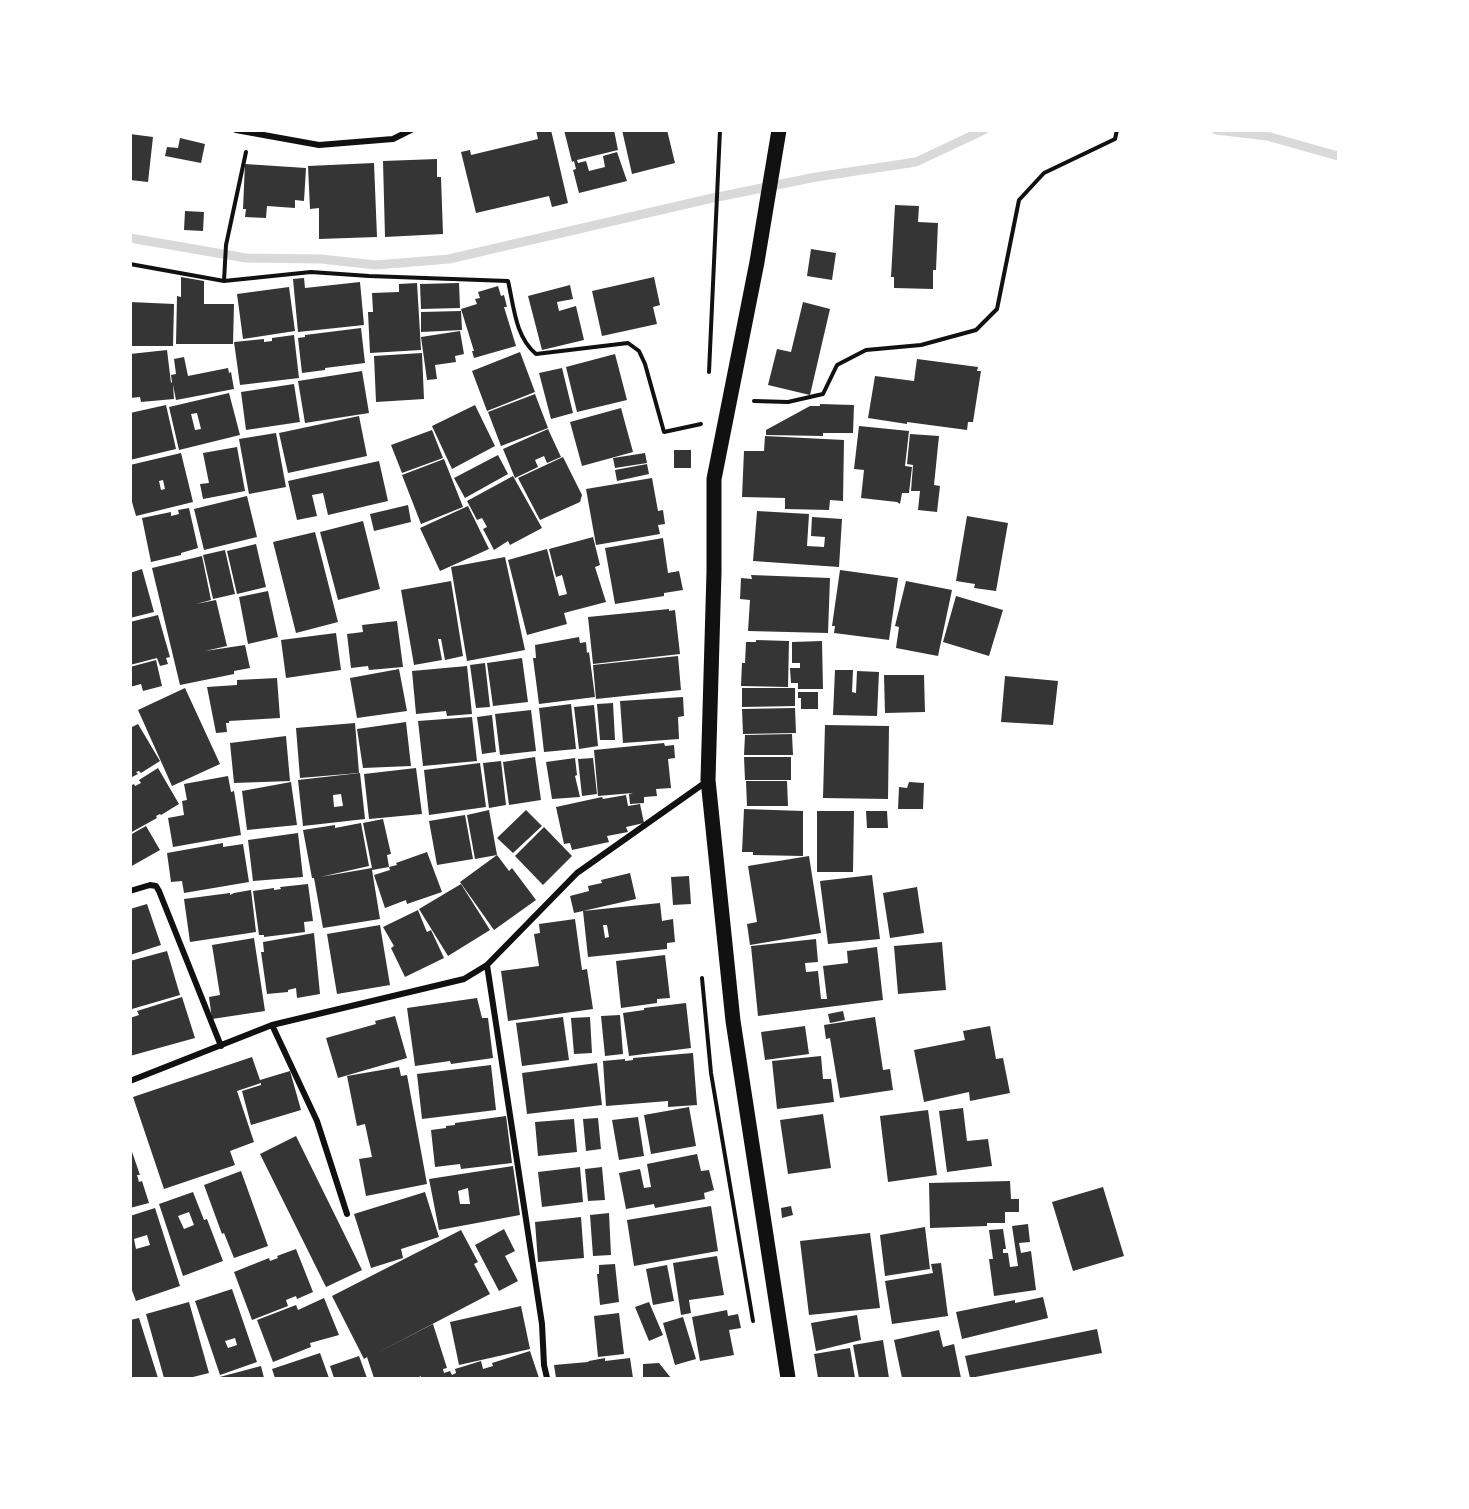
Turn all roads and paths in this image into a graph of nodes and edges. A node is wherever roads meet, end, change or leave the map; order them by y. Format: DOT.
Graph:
graph roads {
  1 [pos="236,130"];
  2 [pos="411,130"];
  3 [pos="720,130"];
  4 [pos="779,130"];
  5 [pos="1117,130"];
  6 [pos="250,133"];
  7 [pos="130,264"];
  8 [pos="224,281"];
  9 [pos="712,281"];
  10 [pos="728,401"];
  11 [pos="707,423"];
  12 [pos="708,780"];
  13 [pos="130,891"];
  14 [pos="487,965"];
  15 [pos="272,1025"];
  16 [pos="221,1046"];
  17 [pos="130,1081"];
  18 [pos="347,1214"];
  19 [pos="547,1378"];
  20 [pos="788,1378"];
  1 -- 6 [label="street"];
  2 -- 6 [label="street"];
  3 -- 9 [label="path"];
  4 -- 10 [label="main road"];
  5 -- 10 [label="path"];
  6 -- 8 [label="path"];
  7 -- 8 [label="path"];
  8 -- 11 [label="path"];
  10 -- 12 [label="main road"];
  12 -- 14 [label="street"];
  12 -- 20 [label="main road"];
  13 -- 16 [label="street"];
  14 -- 15 [label="street"];
  14 -- 19 [label="street"];
  15 -- 16 [label="street"];
  15 -- 18 [label="street"];
  16 -- 17 [label="street"];
}
